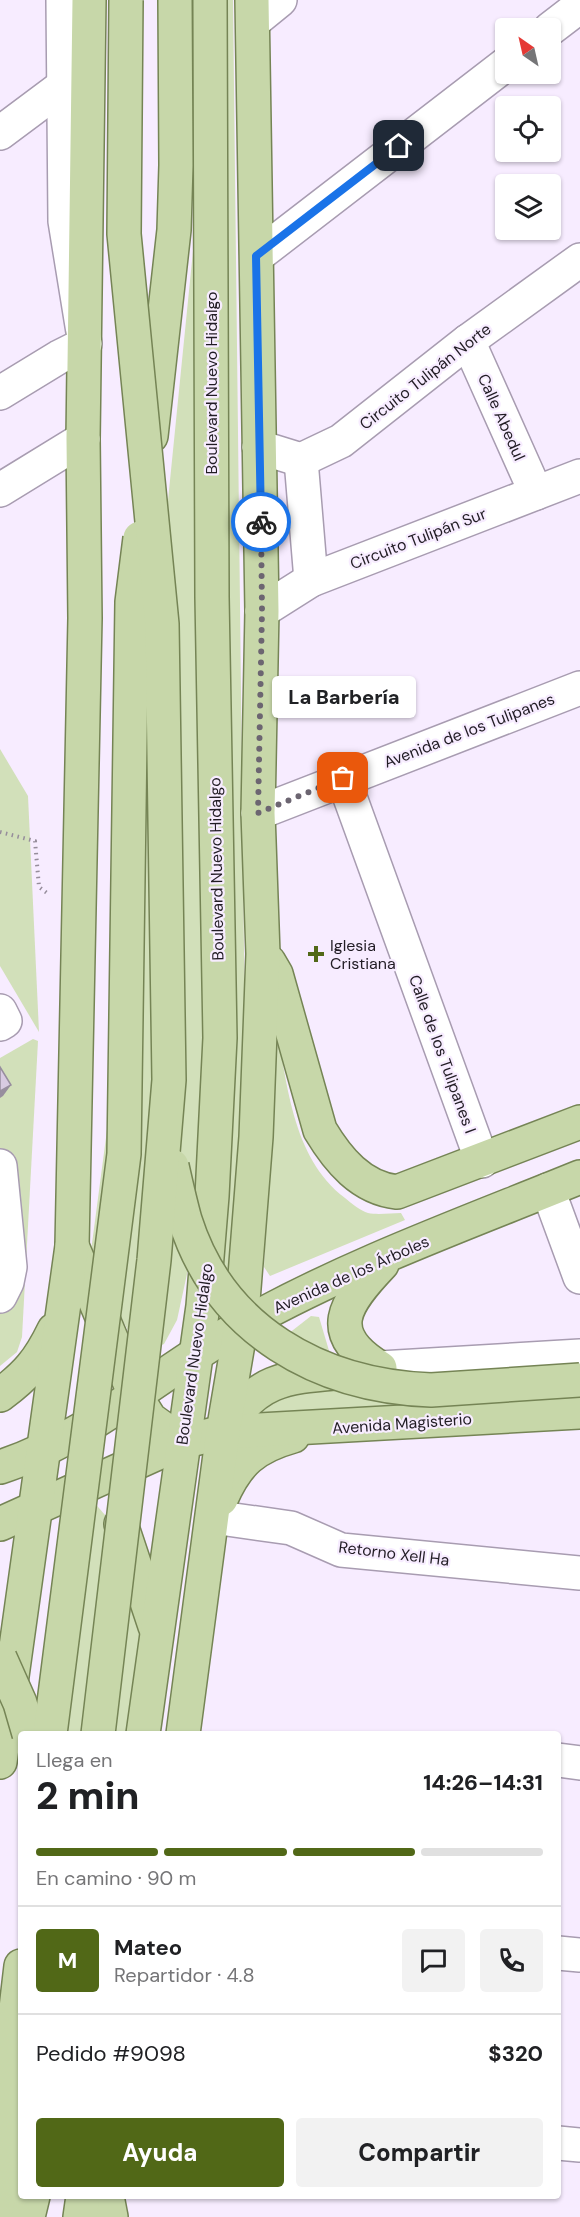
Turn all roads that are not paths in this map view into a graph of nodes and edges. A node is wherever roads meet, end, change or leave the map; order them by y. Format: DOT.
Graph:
graph roads {
  1 [pos="63,0"];
  2 [pos="88,0"];
  3 [pos="126,0"];
  4 [pos="175,0"];
  5 [pos="210,0"];
  6 [pos="280,0"];
  7 [pos="580,6"];
  8 [pos="252,11"];
  9 [pos="561,21"];
  10 [pos="495,72"];
  11 [pos="63,86"];
  12 [pos="0,133"];
  13 [pos="256,256"];
  14 [pos="580,260"];
  15 [pos="468,341"];
  16 [pos="85,344"];
  17 [pos="0,393"];
  18 [pos="83,439"];
  19 [pos="259,447"];
  20 [pos="301,460"];
  21 [pos="580,476"];
  22 [pos="0,490"];
  23 [pos="536,493"];
  24 [pos="311,580"];
  25 [pos="262,611"];
  26 [pos="580,688"];
  27 [pos="343,778"];
  28 [pos="258,813"];
  29 [pos="263,954"];
  30 [pos="0,1011"];
  31 [pos="0,1024"];
  32 [pos="580,1122"];
  33 [pos="165,1141"];
  34 [pos="482,1161"];
  35 [pos="0,1166"];
  36 [pos="580,1177"];
  37 [pos="548,1190"];
  38 [pos="72,1246"];
  39 [pos="390,1254"];
  40 [pos="580,1277"];
  41 [pos="0,1296"];
  42 [pos="62,1312"];
  43 [pos="241,1326"];
  44 [pos="196,1356"];
  45 [pos="580,1356"];
  46 [pos="380,1368"];
  47 [pos="580,1380"];
  48 [pos="0,1395"];
  49 [pos="135,1395"];
  50 [pos="580,1412"];
  51 [pos="327,1428"];
  52 [pos="223,1432"];
  53 [pos="182,1442"];
  54 [pos="43,1450"];
  55 [pos="0,1467"];
  56 [pos="103,1478"];
  57 [pos="35,1509"];
  58 [pos="213,1517"];
  59 [pos="0,1524"];
  60 [pos="580,1573"];
  61 [pos="199,1616"];
  62 [pos="157,1633"];
  63 [pos="0,1658"];
  64 [pos="28,1731"];
  65 [pos="50,1731"];
  66 [pos="98,1731"];
  67 [pos="143,1731"];
  68 [pos="183,1731"];
  69 [pos="561,1760"];
  70 [pos="0,1762"];
  71 [pos="580,1763"];
  72 [pos="561,1953"];
  73 [pos="580,1955"];
  74 [pos="18,1992"];
  75 [pos="561,2143"];
  76 [pos="580,2145"];
  77 [pos="32,2199"];
  78 [pos="83,2199"];
  79 [pos="108,2199"];
  80 [pos="120,2199"];
  81 [pos="1,2217"];
  82 [pos="28,2217"];
  83 [pos="80,2217"];
  84 [pos="111,2217"];
  85 [pos="117,2217"];
  1 -- 11 [label="street"];
  2 -- 16 [label="main road"];
  3 -- 33 [label="main road, bridge"];
  4 -- 65 [label="main road, bridge"];
  5 -- 44 [label="main road, Boulevard Nuevo Hidalgo"];
  6 -- 8 [label="street"];
  7 -- 9 [label="street"];
  8 -- 13 [label="main road"];
  10 -- 13 [label="street"];
  11 -- 12 [label="street"];
  11 -- 16 [label="street"];
  13 -- 19 [label="main road"];
  14 -- 15 [label="street, Circuito Tulipán Norte"];
  15 -- 20 [label="street, Circuito Tulipán Norte"];
  15 -- 23 [label="street, Calle Abedul"];
  16 -- 17 [label="street"];
  16 -- 18 [label="main road"];
  18 -- 22 [label="street"];
  18 -- 38 [label="main road"];
  19 -- 20 [label="street"];
  19 -- 25 [label="main road"];
  20 -- 24 [label="street"];
  21 -- 23 [label="street, Circuito Tulipán Sur"];
  23 -- 24 [label="street, Circuito Tulipán Sur"];
  24 -- 25 [label="street, Circuito Tulipán Sur"];
  25 -- 28 [label="main road"];
  26 -- 27 [label="street, Avenida de los Tulipanes"];
  27 -- 28 [label="street, Avenida de los Tulipanes"];
  27 -- 34 [label="street, Calle de los Tulipanes I"];
  28 -- 29 [label="main road"];
  29 -- 34 [label="main road"];
  29 -- 43 [label="main road"];
  30 -- 31 [label="street"];
  32 -- 34 [label="main road"];
  33 -- 47 [label="main road, bridge"];
  33 -- 66 [label="main road, bridge"];
  35 -- 41 [label="street"];
  36 -- 37 [label="main road, Avenida de los Árboles"];
  37 -- 39 [label="main road, Avenida de los Árboles"];
  37 -- 40 [label="street"];
  38 -- 42 [label="main road"];
  38 -- 49 [label="main road"];
  39 -- 43 [label="main road, Avenida de los Árboles"];
  39 -- 46 [label="main road"];
  42 -- 48 [label="main road"];
  42 -- 54 [label="main road"];
  43 -- 44 [label="main road, Avenida de los Árboles"];
  43 -- 52 [label="main road"];
  44 -- 49 [label="main road, Avenida de los Árboles"];
  44 -- 53 [label="main road, Boulevard Nuevo Hidalgo"];
  45 -- 46 [label="street"];
  46 -- 52 [label="main road"];
  49 -- 53 [label="main road"];
  49 -- 54 [label="main road, Avenida de los Árboles"];
  50 -- 51 [label="main road, Avenida Magisterio"];
  51 -- 52 [label="main road, Avenida Magisterio"];
  51 -- 58 [label="main road"];
  52 -- 53 [label="main road, Avenida Magisterio"];
  52 -- 58 [label="main road"];
  53 -- 56 [label="main road, Avenida Magisterio"];
  53 -- 61 [label="main road"];
  53 -- 62 [label="main road, Boulevard Nuevo Hidalgo"];
  54 -- 55 [label="main road, Avenida de los Árboles"];
  54 -- 56 [label="main road"];
  54 -- 57 [label="main road"];
  56 -- 57 [label="main road, Avenida Magisterio"];
  56 -- 62 [label="main road"];
  57 -- 59 [label="main road, Avenida Magisterio"];
  57 -- 70 [label="main road"];
  58 -- 60 [label="street, Retorno Xell Ha"];
  58 -- 61 [label="main road"];
  61 -- 68 [label="main road"];
  62 -- 67 [label="main road, Boulevard Nuevo Hidalgo"];
  63 -- 64 [label="main road, bridge"];
  69 -- 71 [label="street"];
  72 -- 73 [label="street"];
  74 -- 81 [label="main road"];
  75 -- 76 [label="street"];
  77 -- 82 [label="main road"];
  78 -- 83 [label="main road"];
  79 -- 84 [label="main road"];
  80 -- 85 [label="main road"];
}
